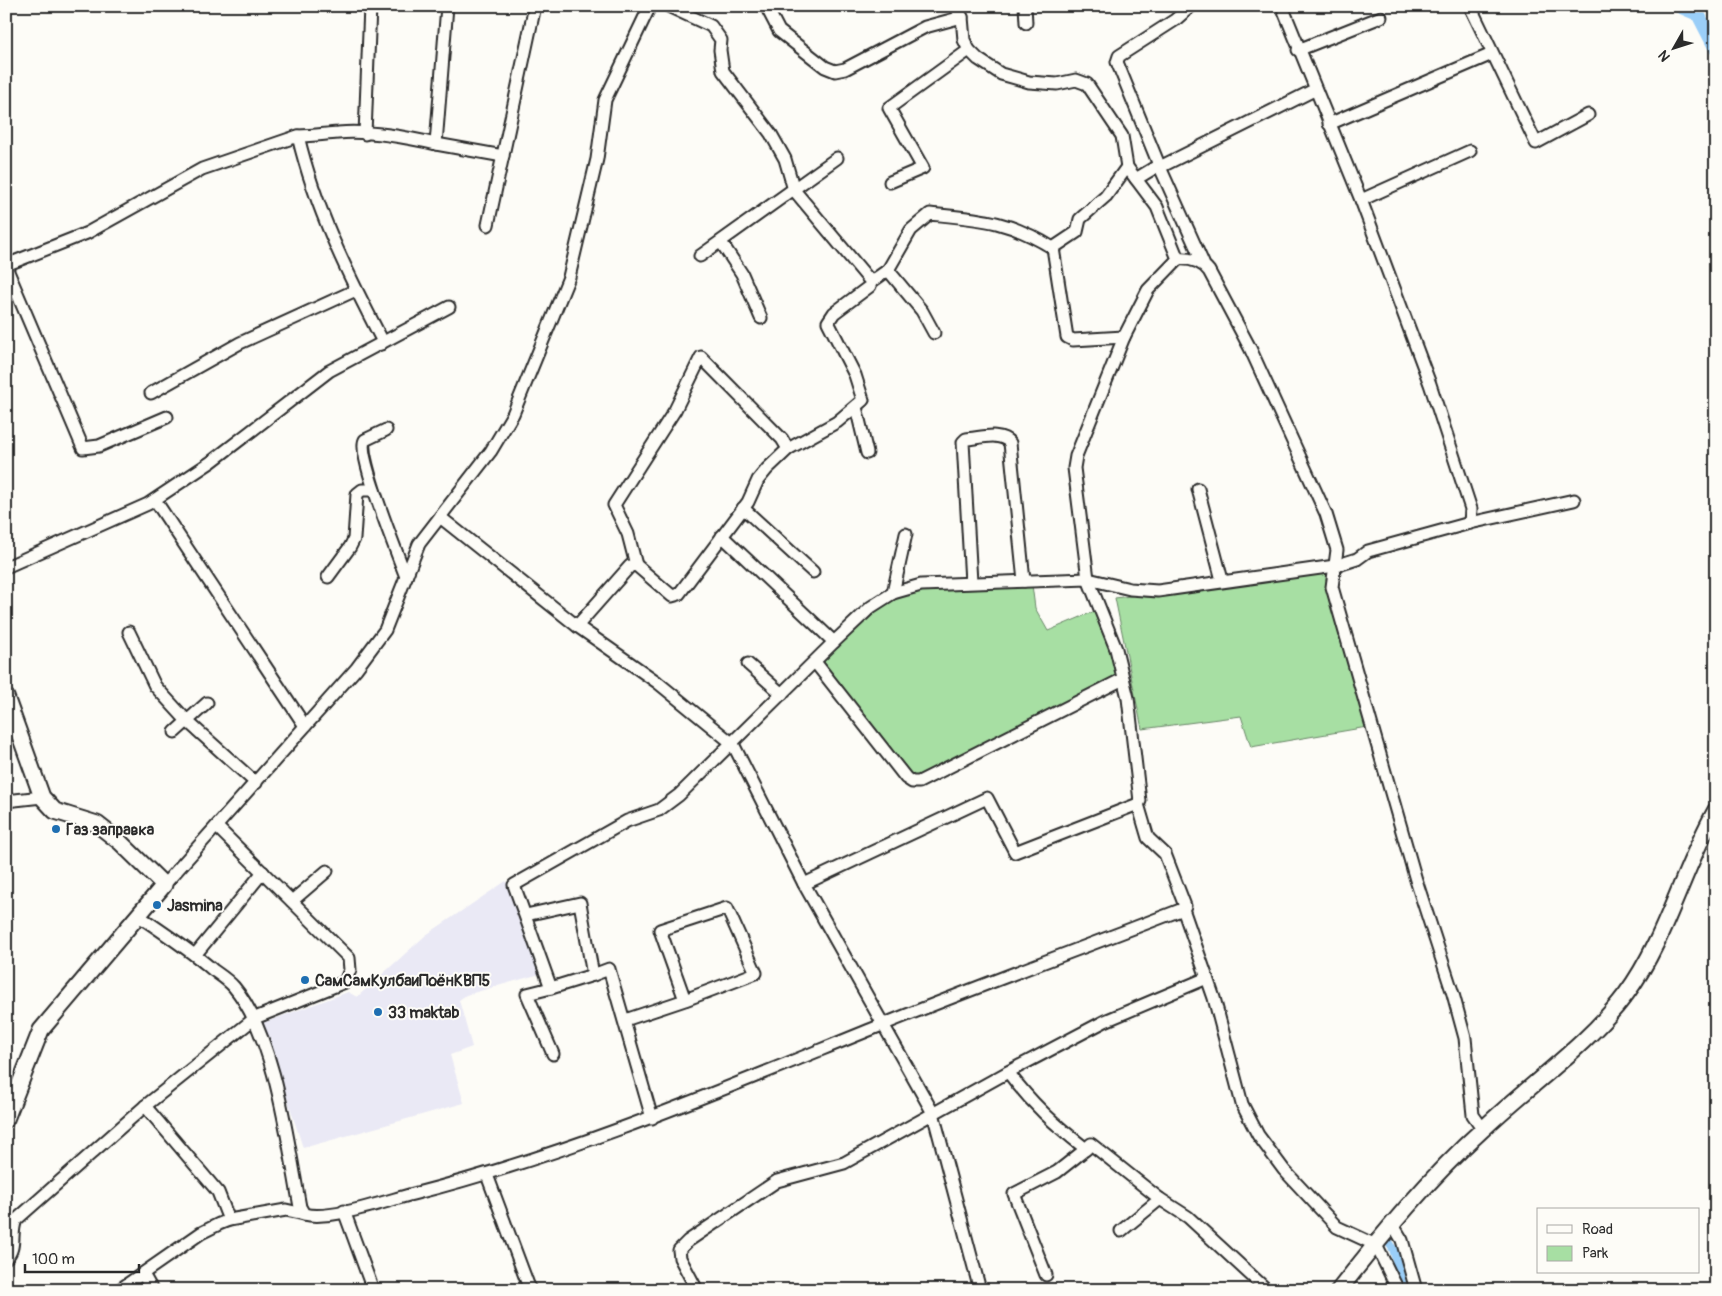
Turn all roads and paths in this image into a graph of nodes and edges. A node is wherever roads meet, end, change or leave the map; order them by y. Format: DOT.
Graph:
graph roads {
  1 [pos="370,6"];
  2 [pos="447,6"];
  3 [pos="535,6"];
  4 [pos="650,6"];
  5 [pos="668,6"];
  6 [pos="766,6"];
  7 [pos="955,6"];
  8 [pos="1025,6"];
  9 [pos="1191,6"];
  10 [pos="1282,6"];
  11 [pos="1470,6"];
  12 [pos="962,17"];
  13 [pos="1381,17"];
  14 [pos="1026,23"];
  15 [pos="968,50"];
  16 [pos="1298,50"];
  17 [pos="1492,54"];
  18 [pos="1314,90"];
  19 [pos="1588,115"];
  20 [pos="1329,124"];
  21 [pos="365,134"];
  22 [pos="298,136"];
  23 [pos="436,144"];
  24 [pos="1470,151"];
  25 [pos="503,156"];
  26 [pos="837,158"];
  27 [pos="1159,165"];
  28 [pos="1128,167"];
  29 [pos="1136,179"];
  30 [pos="890,182"];
  31 [pos="794,190"];
  32 [pos="1361,200"];
  33 [pos="488,225"];
  34 [pos="721,242"];
  35 [pos="1053,248"];
  36 [pos="700,256"];
  37 [pos="1178,259"];
  38 [pos="1203,263"];
  39 [pos="6,266"];
  40 [pos="888,270"];
  41 [pos="871,282"];
  42 [pos="356,290"];
  43 [pos="449,307"];
  44 [pos="760,318"];
  45 [pos="934,333"];
  46 [pos="1124,336"];
  47 [pos="381,344"];
  48 [pos="151,393"];
  49 [pos="856,408"];
  50 [pos="167,417"];
  51 [pos="386,430"];
  52 [pos="788,448"];
  53 [pos="867,453"];
  54 [pos="1198,489"];
  55 [pos="374,490"];
  56 [pos="155,500"];
  57 [pos="1574,500"];
  58 [pos="743,508"];
  59 [pos="440,517"];
  60 [pos="1470,523"];
  61 [pos="906,534"];
  62 [pos="722,536"];
  63 [pos="636,565"];
  64 [pos="1335,566"];
  65 [pos="6,567"];
  66 [pos="813,572"];
  67 [pos="328,577"];
  68 [pos="406,577"];
  69 [pos="1088,579"];
  70 [pos="1222,580"];
  71 [pos="1024,581"];
  72 [pos="971,582"];
  73 [pos="893,593"];
  74 [pos="577,626"];
  75 [pos="129,632"];
  76 [pos="834,642"];
  77 [pos="815,662"];
  78 [pos="748,664"];
  79 [pos="1123,679"];
  80 [pos="782,694"];
  81 [pos="6,697"];
  82 [pos="207,703"];
  83 [pos="187,721"];
  84 [pos="305,726"];
  85 [pos="175,732"];
  86 [pos="733,744"];
  87 [pos="256,783"];
  88 [pos="42,797"];
  89 [pos="6,801"];
  90 [pos="1138,804"];
  91 [pos="1716,810"];
  92 [pos="217,827"];
  93 [pos="327,871"];
  94 [pos="263,872"];
  95 [pos="804,884"];
  96 [pos="164,885"];
  97 [pos="292,901"];
  98 [pos="1183,909"];
  99 [pos="526,915"];
  100 [pos="139,916"];
  101 [pos="195,955"];
  102 [pos="593,975"];
  103 [pos="1206,978"];
  104 [pos="551,988"];
  105 [pos="684,1000"];
  106 [pos="255,1018"];
  107 [pos="624,1020"];
  108 [pos="882,1025"];
  109 [pos="553,1054"];
  110 [pos="1008,1072"];
  111 [pos="145,1106"];
  112 [pos="933,1113"];
  113 [pos="652,1118"];
  114 [pos="6,1119"];
  115 [pos="1482,1129"];
  116 [pos="1086,1149"];
  117 [pos="487,1175"];
  118 [pos="1160,1198"];
  119 [pos="344,1211"];
  120 [pos="304,1214"];
  121 [pos="229,1220"];
  122 [pos="1393,1225"];
  123 [pos="1121,1231"];
  124 [pos="1376,1245"];
  125 [pos="6,1258"];
  126 [pos="143,1274"];
  127 [pos="1046,1275"];
  128 [pos="119,1290"];
  129 [pos="152,1290"];
  130 [pos="373,1290"];
  131 [pos="530,1290"];
  132 [pos="697,1290"];
  133 [pos="980,1290"];
  134 [pos="1268,1290"];
  135 [pos="1339,1290"];
  136 [pos="1398,1290"];
  137 [pos="1416,1290"];
  1 -- 21 [label="street"];
  2 -- 23 [label="street"];
  3 -- 25 [label="street"];
  4 -- 59 [label="street"];
  5 -- 31 [label="street"];
  6 -- 12 [label="street"];
  7 -- 12 [label="street"];
  8 -- 14 [label="street"];
  9 -- 27 [label="street"];
  10 -- 16 [label="street"];
  11 -- 17 [label="street"];
  12 -- 15 [label="street"];
  13 -- 16 [label="street"];
  15 -- 28 [label="street"];
  15 -- 30 [label="street"];
  16 -- 18 [label="street"];
  17 -- 19 [label="street"];
  17 -- 20 [label="street"];
  18 -- 20 [label="street"];
  18 -- 27 [label="street"];
  20 -- 32 [label="street"];
  21 -- 22 [label="street"];
  21 -- 23 [label="street"];
  22 -- 39 [label="street"];
  22 -- 42 [label="street"];
  23 -- 25 [label="street"];
  24 -- 32 [label="street"];
  25 -- 33 [label="street"];
  26 -- 31 [label="street"];
  27 -- 29 [label="street"];
  27 -- 38 [label="street"];
  28 -- 29 [label="street"];
  28 -- 35 [label="street"];
  29 -- 37 [label="street"];
  31 -- 34 [label="street"];
  31 -- 41 [label="street"];
  32 -- 60 [label="street"];
  34 -- 36 [label="street"];
  34 -- 44 [label="street"];
  35 -- 40 [label="street"];
  35 -- 46 [label="street"];
  37 -- 38 [label="street"];
  37 -- 46 [label="street"];
  38 -- 64 [label="street"];
  39 -- 50 [label="street"];
  40 -- 41 [label="street"];
  40 -- 45 [label="street"];
  41 -- 49 [label="street"];
  42 -- 47 [label="street"];
  42 -- 48 [label="street"];
  43 -- 47 [label="street"];
  46 -- 69 [label="street"];
  47 -- 56 [label="street"];
  49 -- 52 [label="street"];
  49 -- 53 [label="street"];
  51 -- 55 [label="street"];
  52 -- 58 [label="street"];
  52 -- 63 [label="street"];
  54 -- 70 [label="street"];
  55 -- 67 [label="street"];
  55 -- 68 [label="street"];
  56 -- 65 [label="street"];
  56 -- 84 [label="street"];
  57 -- 60 [label="street"];
  58 -- 62 [label="street"];
  58 -- 66 [label="street"];
  59 -- 68 [label="street"];
  59 -- 74 [label="street"];
  60 -- 64 [label="street"];
  61 -- 73 [label="street"];
  62 -- 63 [label="street"];
  62 -- 76 [label="street"];
  63 -- 74 [label="street"];
  64 -- 70 [label="street"];
  64 -- 115 [label="street"];
  68 -- 84 [label="street"];
  69 -- 70 [label="street"];
  69 -- 71 [label="street"];
  69 -- 79 [label="street"];
  71 -- 72 [label="street"];
  71 -- 72 [label="street"];
  72 -- 73 [label="street"];
  73 -- 76 [label="street"];
  74 -- 86 [label="street"];
  75 -- 83 [label="street"];
  76 -- 77 [label="street"];
  77 -- 79 [label="street"];
  77 -- 80 [label="street"];
  78 -- 80 [label="street"];
  79 -- 90 [label="street"];
  80 -- 86 [label="street"];
  81 -- 88 [label="main road"];
  82 -- 83 [label="street"];
  83 -- 85 [label="street"];
  83 -- 87 [label="street"];
  84 -- 87 [label="street"];
  86 -- 95 [label="street"];
  86 -- 99 [label="street"];
  87 -- 92 [label="street"];
  88 -- 89 [label="street"];
  88 -- 96 [label="main road"];
  90 -- 95 [label="street"];
  90 -- 98 [label="street"];
  91 -- 115 [label="main road"];
  92 -- 94 [label="street"];
  92 -- 96 [label="street"];
  93 -- 97 [label="street"];
  94 -- 97 [label="street"];
  94 -- 101 [label="street"];
  95 -- 108 [label="street"];
  96 -- 100 [label="main road"];
  97 -- 106 [label="street"];
  98 -- 103 [label="street"];
  98 -- 108 [label="street"];
  99 -- 102 [label="street"];
  99 -- 104 [label="street"];
  100 -- 101 [label="street"];
  100 -- 114 [label="main road"];
  101 -- 106 [label="street"];
  102 -- 104 [label="street"];
  102 -- 107 [label="street"];
  103 -- 110 [label="street"];
  103 -- 124 [label="street"];
  104 -- 109 [label="street"];
  105 -- 105 [label="street"];
  105 -- 107 [label="street"];
  106 -- 111 [label="street"];
  106 -- 120 [label="street"];
  107 -- 113 [label="street"];
  108 -- 112 [label="street"];
  108 -- 113 [label="street"];
  110 -- 112 [label="street"];
  110 -- 116 [label="street"];
  111 -- 121 [label="street"];
  111 -- 125 [label="street"];
  112 -- 132 [label="street"];
  112 -- 133 [label="street"];
  113 -- 117 [label="street"];
  115 -- 122 [label="main road"];
  116 -- 118 [label="street"];
  116 -- 127 [label="street"];
  117 -- 119 [label="street"];
  117 -- 131 [label="street"];
  118 -- 123 [label="street"];
  118 -- 134 [label="street"];
  119 -- 120 [label="street"];
  119 -- 130 [label="street"];
  120 -- 121 [label="street"];
  121 -- 126 [label="street"];
  122 -- 124 [label="main road"];
  122 -- 137 [label="street"];
  124 -- 135 [label="main road"];
  124 -- 136 [label="street"];
  126 -- 128 [label="street"];
  126 -- 129 [label="street"];
}
